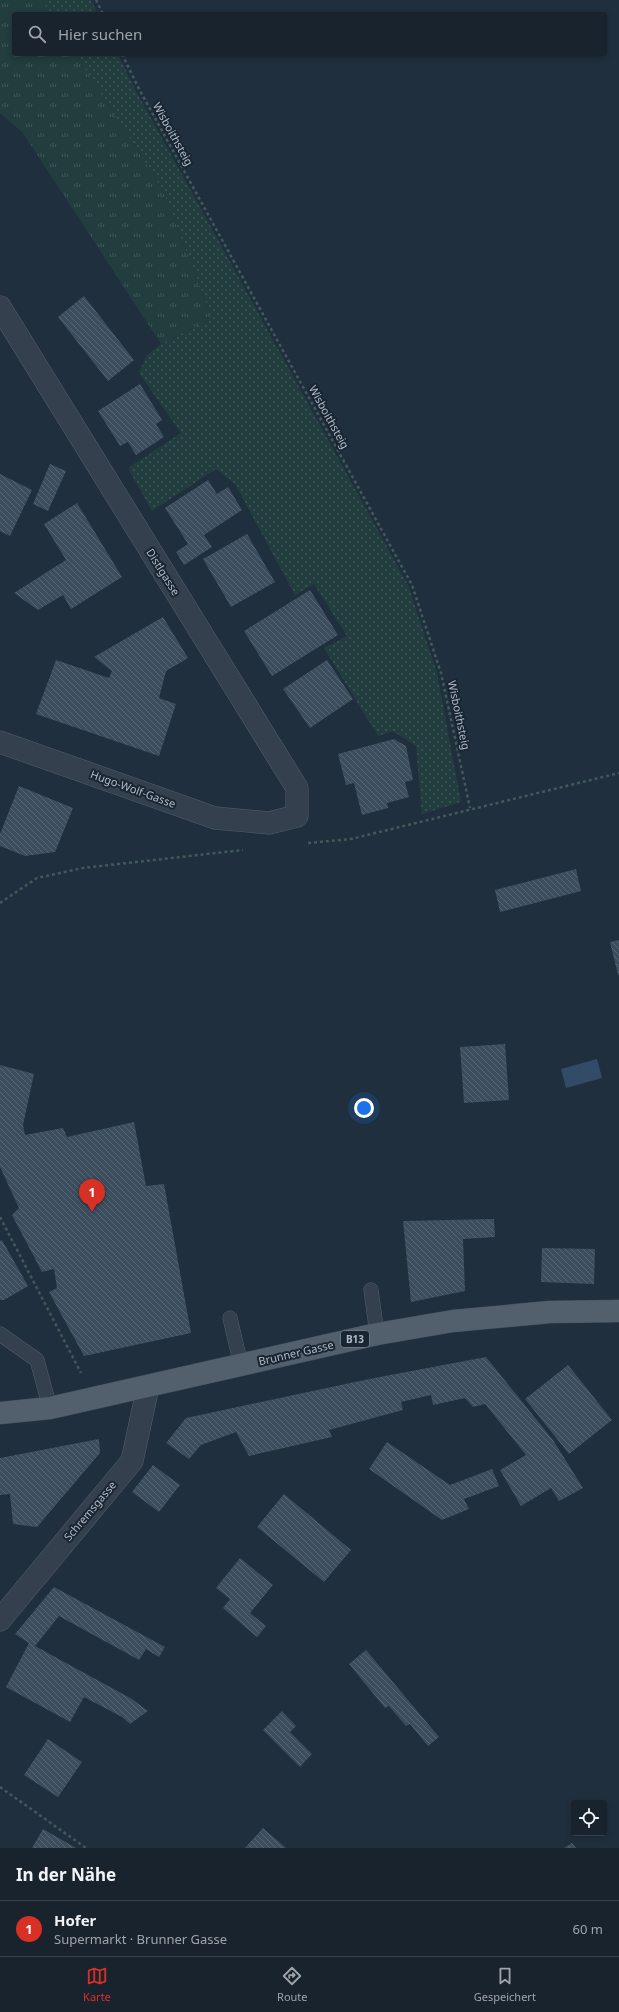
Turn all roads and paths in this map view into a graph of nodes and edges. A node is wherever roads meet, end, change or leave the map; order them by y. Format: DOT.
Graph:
graph roads {
  1 [pos="96,0"];
  2 [pos="102,12"];
  3 [pos="123,56"];
  4 [pos="0,307"];
  5 [pos="0,742"];
  6 [pos="470,808"];
  7 [pos="269,823"];
  8 [pos="0,1217"];
  9 [pos="371,1290"];
  10 [pos="619,1311"];
  11 [pos="230,1318"];
  12 [pos="0,1334"];
  13 [pos="377,1334"];
  14 [pos="242,1365"];
  15 [pos="148,1387"];
  16 [pos="95,1399"];
  17 [pos="50,1408"];
  18 [pos="0,1413"];
  19 [pos="0,1620"];
  20 [pos="0,1787"];
  21 [pos="86,1848"];
  1 -- 2 [label="path"];
  3 -- 6 [label="path, Wisboithsteig"];
  4 -- 7 [label="street, Distlgasse"];
  5 -- 7 [label="street, Hugo-Wolf-Gasse"];
  8 -- 16 [label="path"];
  9 -- 13 [label="lane"];
  10 -- 13 [label="main road, Brunner Gasse / B13"];
  11 -- 14 [label="lane"];
  12 -- 17 [label="lane"];
  13 -- 14 [label="main road, Brunner Gasse / B13"];
  14 -- 15 [label="main road, Brunner Gasse / B13"];
  15 -- 16 [label="main road, Brunner Gasse / B13"];
  15 -- 19 [label="street, Schremsgasse"];
  16 -- 17 [label="main road, Brunner Gasse / B13"];
  17 -- 18 [label="main road, Brunner Gasse / B13"];
  20 -- 21 [label="path"];
}
